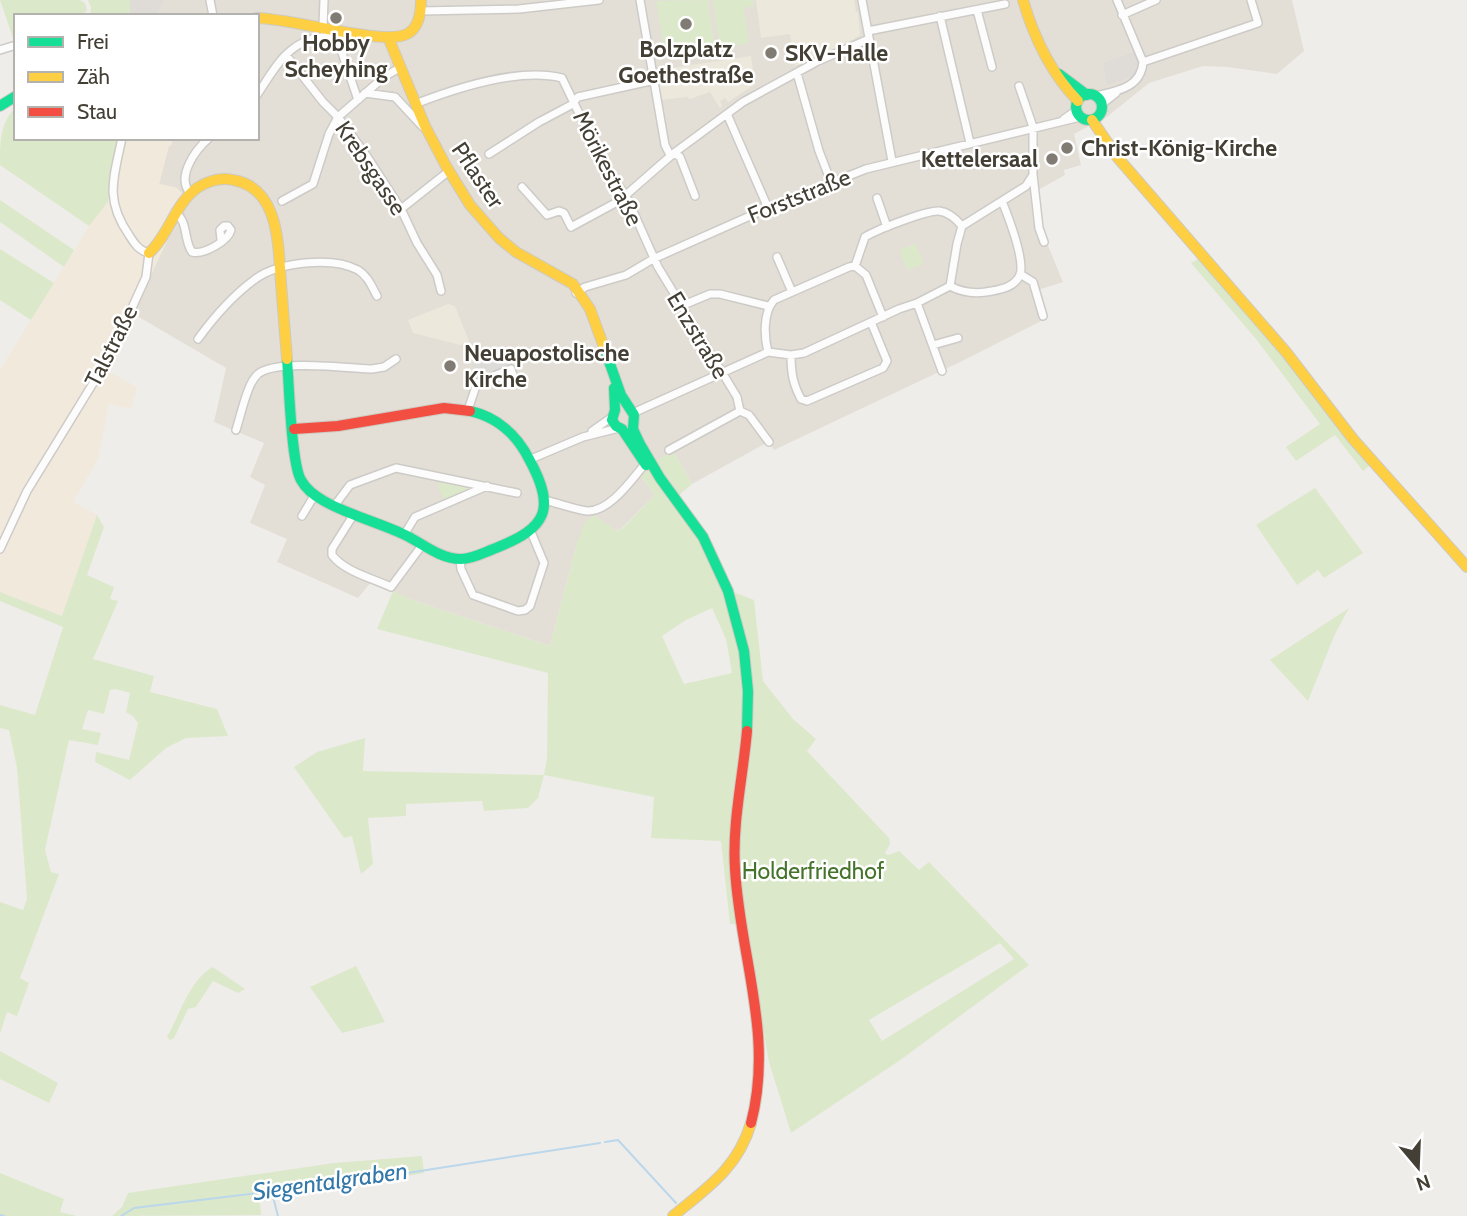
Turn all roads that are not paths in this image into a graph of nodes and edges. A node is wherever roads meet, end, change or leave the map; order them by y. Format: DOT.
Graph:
graph roads {
  1 [pos="324,0"];
  2 [pos="421,0"];
  3 [pos="599,0"];
  4 [pos="640,0"];
  5 [pos="862,0"];
  6 [pos="1023,0"];
  7 [pos="1116,0"];
  8 [pos="1156,0"];
  9 [pos="1251,0"];
  10 [pos="548,4"];
  11 [pos="1005,4"];
  12 [pos="977,10"];
  13 [pos="420,11"];
  14 [pos="1122,15"];
  15 [pos="940,16"];
  16 [pos="259,18"];
  17 [pos="323,26"];
  18 [pos="351,33"];
  19 [pos="869,35"];
  20 [pos="401,36"];
  21 [pos="388,37"];
  22 [pos="339,44"];
  23 [pos="286,55"];
  24 [pos="1143,62"];
  25 [pos="401,67"];
  26 [pos="992,67"];
  27 [pos="1055,72"];
  28 [pos="797,73"];
  29 [pos="655,80"];
  30 [pos="1020,86"];
  31 [pos="259,92"];
  32 [pos="365,93"];
  33 [pos="1095,98"];
  34 [pos="358,100"];
  35 [pos="574,101"];
  36 [pos="415,104"];
  37 [pos="1078,109"];
  38 [pos="727,114"];
  39 [pos="338,117"];
  40 [pos="1095,118"];
  41 [pos="1033,127"];
  42 [pos="427,130"];
  43 [pos="122,140"];
  44 [pos="207,140"];
  45 [pos="970,143"];
  46 [pos="674,153"];
  47 [pos="489,154"];
  48 [pos="892,161"];
  49 [pos="449,171"];
  50 [pos="1033,175"];
  51 [pos="831,182"];
  52 [pos="523,187"];
  53 [pos="190,194"];
  54 [pos="625,196"];
  55 [pos="695,196"];
  56 [pos="877,198"];
  57 [pos="282,201"];
  58 [pos="1002,201"];
  59 [pos="768,208"];
  60 [pos="401,209"];
  61 [pos="176,212"];
  62 [pos="962,226"];
  63 [pos="887,227"];
  64 [pos="221,240"];
  65 [pos="1044,242"];
  66 [pos="149,253"];
  67 [pos="777,257"];
  68 [pos="653,259"];
  69 [pos="855,266"];
  70 [pos="281,267"];
  71 [pos="1020,274"];
  72 [pos="950,286"];
  73 [pos="441,291"];
  74 [pos="792,292"];
  75 [pos="577,293"];
  76 [pos="377,296"];
  77 [pos="917,303"];
  78 [pos="681,306"];
  79 [pos="768,306"];
  80 [pos="1043,316"];
  81 [pos="883,317"];
  82 [pos="871,322"];
  83 [pos="958,338"];
  84 [pos="198,339"];
  85 [pos="933,345"];
  86 [pos="768,352"];
  87 [pos="791,355"];
  88 [pos="396,359"];
  89 [pos="289,366"];
  90 [pos="612,370"];
  91 [pos="942,371"];
  92 [pos="721,373"];
  93 [pos="496,375"];
  94 [pos="468,410"];
  95 [pos="630,410"];
  96 [pos="740,411"];
  97 [pos="613,413"];
  98 [pos="624,427"];
  99 [pos="293,429"];
  100 [pos="236,430"];
  101 [pos="583,437"];
  102 [pos="769,442"];
  103 [pos="669,450"];
  104 [pos="531,459"];
  105 [pos="645,464"];
  106 [pos="660,478"];
  107 [pos="487,486"];
  108 [pos="517,492"];
  109 [pos="314,496"];
  110 [pos="544,500"];
  111 [pos="335,505"];
  112 [pos="354,514"];
  113 [pos="302,516"];
  114 [pos="531,532"];
  115 [pos="404,534"];
  116 [pos="423,544"];
  117 [pos="0,549"];
  118 [pos="460,559"];
  119 [pos="1467,567"];
  120 [pos="673,1216"];
  1 -- 17 [label="street"];
  2 -- 13 [label="street"];
  3 -- 10 [label="street"];
  4 -- 29 [label="street"];
  5 -- 19 [label="street"];
  6 -- 27 [label="street"];
  7 -- 14 [label="street"];
  8 -- 14 [label="street"];
  9 -- 24 [label="street"];
  10 -- 13 [label="street"];
  11 -- 12 [label="street"];
  12 -- 15 [label="street"];
  12 -- 26 [label="street"];
  13 -- 20 [label="street"];
  14 -- 24 [label="street"];
  15 -- 19 [label="street"];
  15 -- 45 [label="street"];
  16 -- 17 [label="street"];
  17 -- 18 [label="street"];
  18 -- 21 [label="street"];
  18 -- 23 [label="street"];
  19 -- 28 [label="street"];
  19 -- 48 [label="street"];
  20 -- 21 [label="street"];
  20 -- 25 [label="street, Pflaster"];
  21 -- 25 [label="street, Pflaster"];
  22 -- 34 [label="street"];
  23 -- 31 [label="street"];
  23 -- 39 [label="street, Krebsgasse"];
  24 -- 33 [label="street"];
  25 -- 32 [label="street"];
  25 -- 36 [label="street, Pflaster"];
  27 -- 33 [label="street"];
  27 -- 37 [label="street"];
  28 -- 38 [label="street"];
  28 -- 51 [label="street"];
  29 -- 35 [label="street"];
  29 -- 46 [label="street"];
  30 -- 41 [label="street"];
  32 -- 34 [label="street"];
  32 -- 42 [label="street"];
  33 -- 37 [label="street"];
  33 -- 40 [label="street"];
  34 -- 39 [label="street"];
  35 -- 36 [label="street, Mörikestraße"];
  35 -- 47 [label="street"];
  35 -- 54 [label="street, Mörikestraße"];
  36 -- 42 [label="street, Pflaster"];
  37 -- 40 [label="street"];
  37 -- 41 [label="street, Forststraße"];
  38 -- 46 [label="street"];
  38 -- 59 [label="street"];
  39 -- 57 [label="street"];
  39 -- 60 [label="street, Krebsgasse"];
  40 -- 119 [label="street"];
  41 -- 45 [label="street, Forststraße"];
  41 -- 50 [label="street"];
  42 -- 49 [label="street, Pflaster"];
  43 -- 66 [label="street"];
  44 -- 53 [label="street"];
  45 -- 48 [label="street, Forststraße"];
  46 -- 54 [label="street"];
  46 -- 55 [label="street"];
  48 -- 51 [label="street, Forststraße"];
  49 -- 60 [label="street"];
  49 -- 75 [label="street, Pflaster"];
  50 -- 58 [label="street"];
  50 -- 65 [label="street"];
  51 -- 59 [label="street, Forststraße"];
  52 -- 54 [label="street"];
  53 -- 61 [label="street"];
  53 -- 70 [label="street"];
  54 -- 68 [label="street, Mörikestraße"];
  56 -- 63 [label="street"];
  58 -- 62 [label="street"];
  58 -- 71 [label="street"];
  59 -- 68 [label="street, Forststraße"];
  60 -- 73 [label="street, Krebsgasse"];
  61 -- 64 [label="street"];
  61 -- 66 [label="street"];
  62 -- 63 [label="street"];
  62 -- 72 [label="street"];
  63 -- 69 [label="street"];
  66 -- 117 [label="street, Talstraße"];
  67 -- 74 [label="street"];
  68 -- 75 [label="street, Forststraße"];
  68 -- 78 [label="street, Enzstraße"];
  69 -- 74 [label="street"];
  69 -- 81 [label="street"];
  70 -- 76 [label="street"];
  70 -- 84 [label="street"];
  70 -- 89 [label="street"];
  71 -- 72 [label="street"];
  71 -- 80 [label="street"];
  72 -- 77 [label="street"];
  74 -- 79 [label="street"];
  75 -- 90 [label="street, Pflaster"];
  77 -- 81 [label="street"];
  77 -- 85 [label="street"];
  78 -- 79 [label="street"];
  78 -- 92 [label="street, Enzstraße"];
  79 -- 86 [label="street"];
  81 -- 82 [label="street"];
  82 -- 87 [label="street"];
  82 -- 87 [label="street"];
  83 -- 85 [label="street"];
  85 -- 91 [label="street"];
  86 -- 87 [label="street"];
  86 -- 92 [label="street"];
  88 -- 89 [label="street"];
  89 -- 99 [label="street"];
  89 -- 100 [label="street"];
  90 -- 95 [label="street"];
  90 -- 97 [label="street"];
  92 -- 95 [label="street"];
  92 -- 96 [label="street, Enzstraße"];
  93 -- 94 [label="street"];
  94 -- 99 [label="street"];
  94 -- 104 [label="street"];
  95 -- 97 [label="street"];
  95 -- 98 [label="street"];
  96 -- 102 [label="street, Enzstraße"];
  96 -- 103 [label="street"];
  97 -- 98 [label="street"];
  97 -- 101 [label="street"];
  98 -- 101 [label="street"];
  98 -- 105 [label="street"];
  98 -- 106 [label="street"];
  99 -- 109 [label="street"];
  101 -- 104 [label="street"];
  104 -- 110 [label="street"];
  105 -- 106 [label="street"];
  105 -- 110 [label="street"];
  106 -- 120 [label="street"];
  107 -- 108 [label="street"];
  107 -- 111 [label="street"];
  107 -- 115 [label="street"];
  109 -- 111 [label="street"];
  109 -- 113 [label="street"];
  110 -- 114 [label="street"];
  111 -- 112 [label="street"];
  112 -- 115 [label="street"];
  112 -- 116 [label="street"];
  114 -- 118 [label="street"];
  114 -- 118 [label="street"];
  115 -- 116 [label="street"];
  116 -- 118 [label="street"];
}
